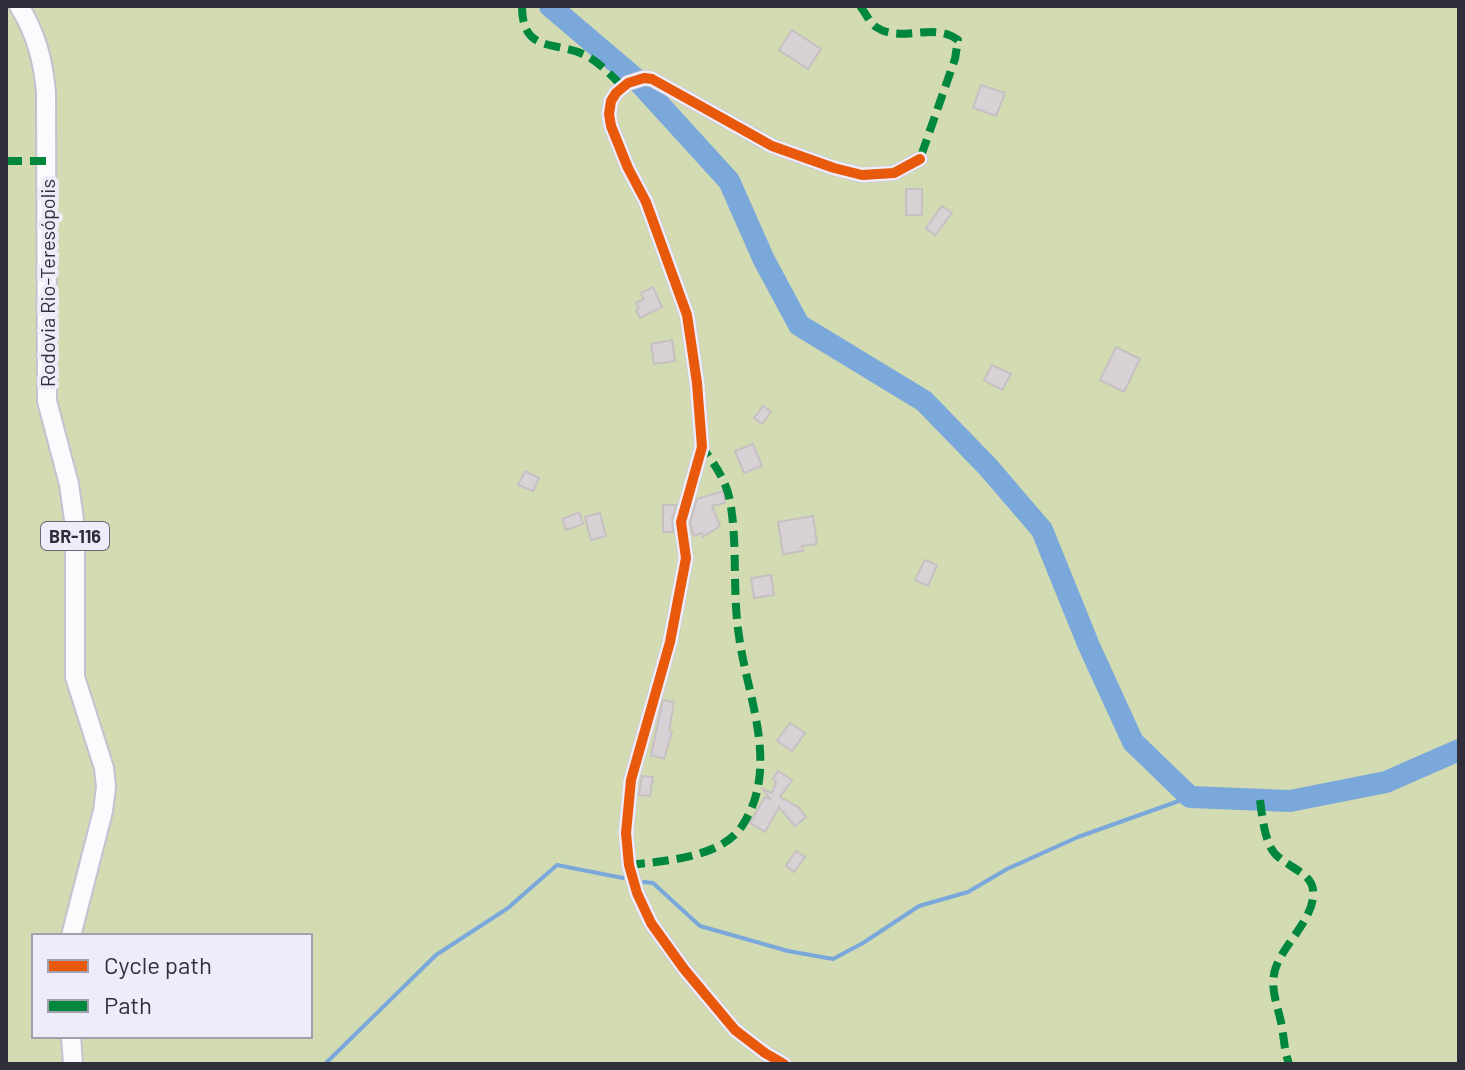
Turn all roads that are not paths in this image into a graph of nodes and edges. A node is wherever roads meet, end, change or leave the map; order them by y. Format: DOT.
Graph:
graph roads {
  1 [pos="19,6"];
  2 [pos="920,159"];
  3 [pos="72,934"];
  4 [pos="71,1038"];
  5 [pos="73,1064"];
  6 [pos="784,1064"];
  1 -- 3 [label="highway, Rodovia Rio-Teresópolis / BR-116"];
  2 -- 6 [label="street"];
  4 -- 5 [label="highway"];
}
